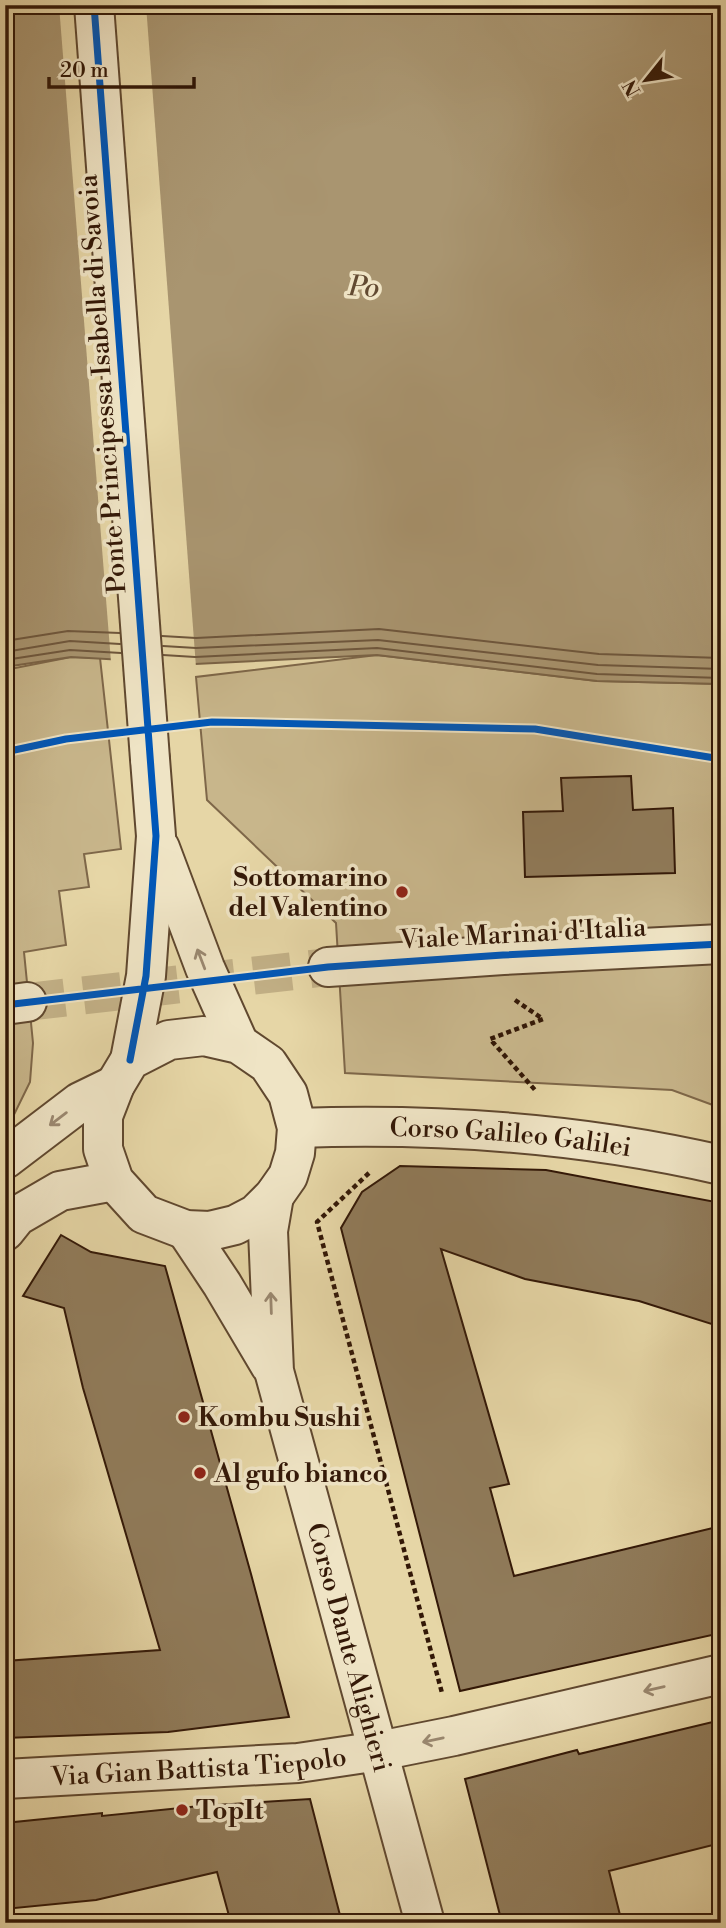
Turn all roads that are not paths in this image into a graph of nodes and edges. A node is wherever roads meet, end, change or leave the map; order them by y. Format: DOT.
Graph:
graph roads {
  1 [pos="94,5"];
  2 [pos="156,836"];
  3 [pos="721,944"];
  4 [pos="328,967"];
  5 [pos="239,1044"];
  6 [pos="122,1072"];
  7 [pos="297,1128"];
  8 [pos="5,1159"];
  9 [pos="721,1165"];
  10 [pos="114,1181"];
  11 [pos="274,1196"];
  12 [pos="186,1230"];
  13 [pos="5,1231"];
  14 [pos="274,1371"];
  15 [pos="721,1674"];
  16 [pos="379,1751"];
  17 [pos="5,1779"];
  18 [pos="425,1923"];
  1 -- 2 [label="street, Ponte Principessa Isabella di Savoia, bridge"];
  5 -- 2 [label="street, one-way"];
  2 -- 6 [label="street"];
  3 -- 4 [label="street, Viale Marinai d'Italia"];
  5 -- 6 [label="street"];
  5 -- 7 [label="street"];
  6 -- 8 [label="street, one-way"];
  6 -- 10 [label="street"];
  7 -- 9 [label="street, Corso Galileo Galilei"];
  7 -- 11 [label="street"];
  10 -- 12 [label="street"];
  10 -- 13 [label="street"];
  11 -- 12 [label="street"];
  14 -- 11 [label="street, Corso Dante Alighieri, one-way"];
  12 -- 14 [label="street, Corso Dante Alighieri"];
  14 -- 16 [label="street, Corso Dante Alighieri"];
  15 -- 16 [label="street, Via Gian Battista Tiepolo, one-way"];
  16 -- 17 [label="street, Via Gian Battista Tiepolo"];
  16 -- 18 [label="street, Corso Dante Alighieri"];
}
